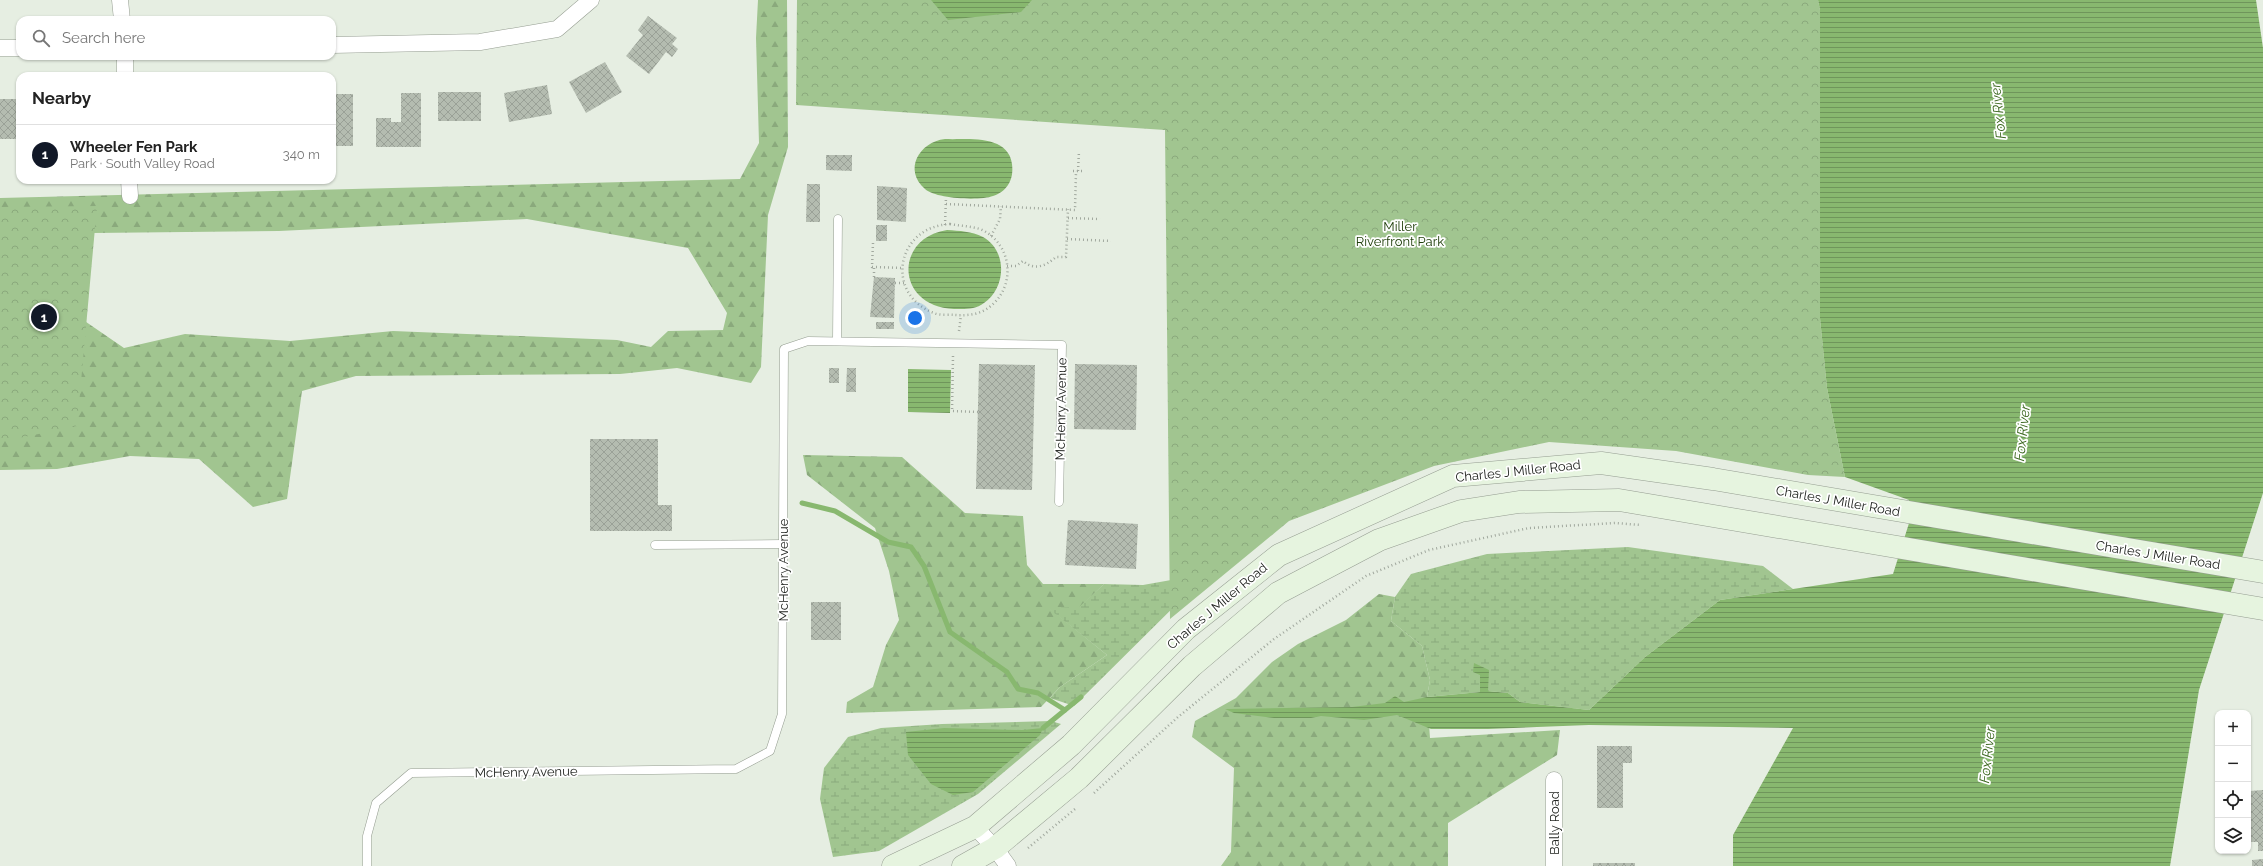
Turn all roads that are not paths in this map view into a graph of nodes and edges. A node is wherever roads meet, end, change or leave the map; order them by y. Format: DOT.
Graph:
graph roads {
  1 [pos="120,0"];
  2 [pos="591,0"];
  3 [pos="122,16"];
  4 [pos="336,45"];
  5 [pos="0,48"];
  6 [pos="16,48"];
  7 [pos="125,60"];
  8 [pos="125,72"];
  9 [pos="129,184"];
  10 [pos="130,196"];
  11 [pos="838,219"];
  12 [pos="837,341"];
  13 [pos="1059,502"];
  14 [pos="783,544"];
  15 [pos="655,545"];
  16 [pos="2263,572"];
  17 [pos="2263,609"];
  18 [pos="1554,780"];
  19 [pos="976,827"];
  20 [pos="1003,859"];
  21 [pos="367,866"];
  22 [pos="894,866"];
  23 [pos="963,866"];
  24 [pos="1554,866"];
  1 -- 3 [label="street"];
  2 -- 4 [label="street"];
  5 -- 6 [label="street"];
  7 -- 8 [label="street"];
  9 -- 10 [label="street"];
  11 -- 12 [label="lane"];
  12 -- 13 [label="lane, McHenry Avenue"];
  12 -- 14 [label="lane, McHenry Avenue"];
  14 -- 15 [label="lane"];
  14 -- 21 [label="lane, McHenry Avenue"];
  16 -- 19 [label="street, Charles J Miller Road"];
  17 -- 20 [label="street"];
  18 -- 24 [label="street, Bally Road"];
  19 -- 20 [label="street"];
  19 -- 22 [label="street, Charles J Miller Road"];
  20 -- 23 [label="street"];
}
